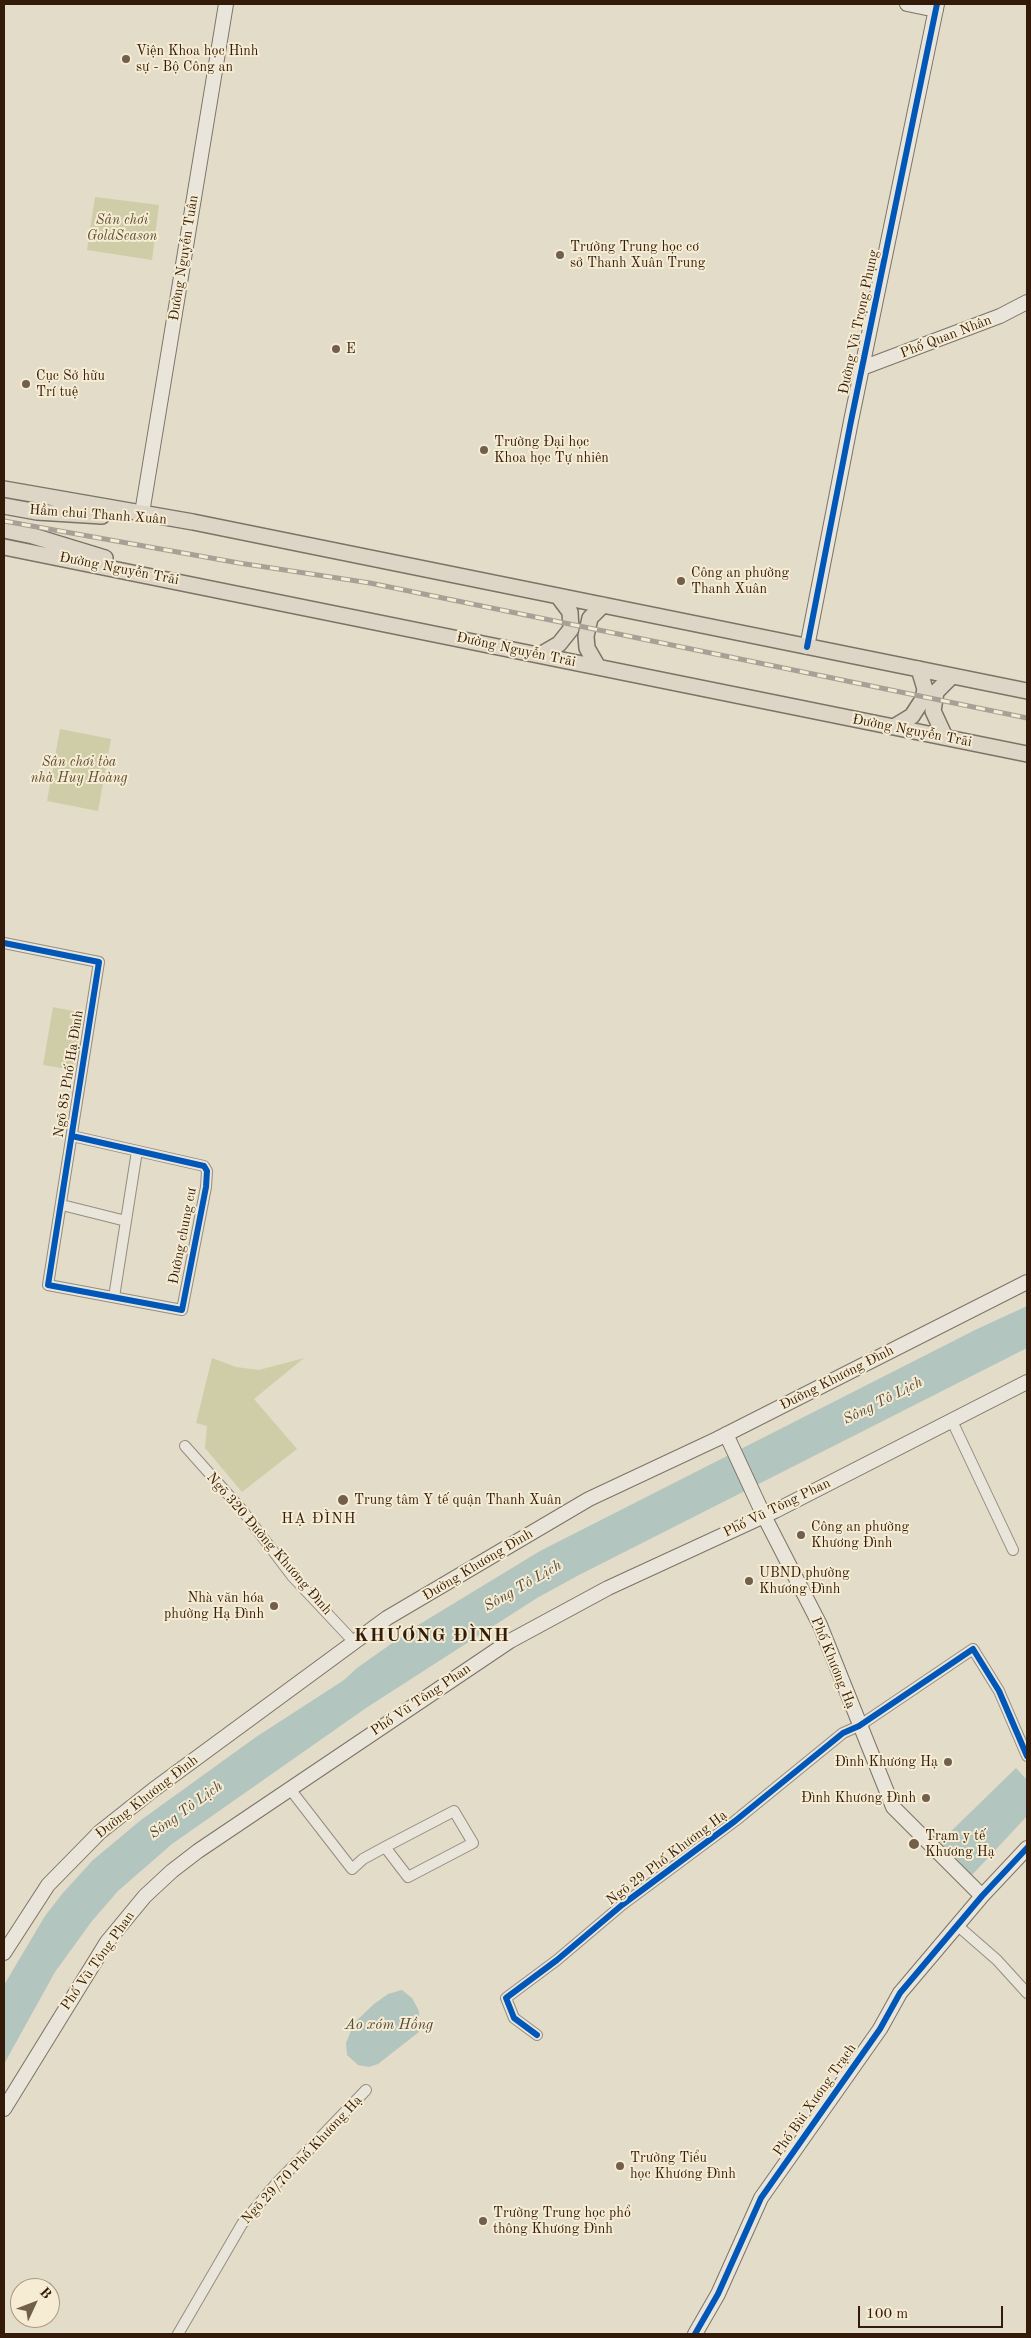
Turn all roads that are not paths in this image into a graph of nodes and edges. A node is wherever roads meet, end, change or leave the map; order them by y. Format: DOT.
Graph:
graph roads {
  1 [pos="226,4"];
  2 [pos="907,4"];
  3 [pos="937,7"];
  4 [pos="1027,302"];
  5 [pos="862,368"];
  6 [pos="4,489"];
  7 [pos="4,506"];
  8 [pos="142,513"];
  9 [pos="193,522"];
  10 [pos="4,530"];
  11 [pos="4,547"];
  12 [pos="181,582"];
  13 [pos="558,596"];
  14 [pos="603,605"];
  15 [pos="807,647"];
  16 [pos="540,655"];
  17 [pos="598,667"];
  18 [pos="919,669"];
  19 [pos="952,676"];
  20 [pos="1027,691"];
  21 [pos="894,727"];
  22 [pos="945,737"];
  23 [pos="1027,754"];
  24 [pos="4,943"];
  25 [pos="72,1136"];
  26 [pos="137,1151"];
  27 [pos="62,1204"];
  28 [pos="126,1221"];
  29 [pos="1027,1282"];
  30 [pos="48,1285"];
  31 [pos="114,1297"];
  32 [pos="1027,1382"];
  33 [pos="952,1420"];
  34 [pos="728,1439"];
  35 [pos="185,1446"];
  36 [pos="761,1510"];
  37 [pos="1013,1550"];
  38 [pos="354,1642"];
  39 [pos="859,1726"];
  40 [pos="1027,1756"];
  41 [pos="290,1789"];
  42 [pos="385,1847"];
  43 [pos="1027,1848"];
  44 [pos="982,1896"];
  45 [pos="958,1926"];
  46 [pos="4,1953"];
  47 [pos="1027,1993"];
  48 [pos="537,2035"];
  49 [pos="366,2090"];
  50 [pos="4,2109"];
  51 [pos="178,2334"];
  52 [pos="695,2334"];
  1 -- 8 [label="main road, Đường Nguyễn Tuân"];
  2 -- 3 [label="main road"];
  3 -- 5 [label="main road, Đường Vũ Trọng Phụng"];
  4 -- 5 [label="main road, Phố Quan Nhân"];
  5 -- 15 [label="main road, Đường Vũ Trọng Phụng"];
  6 -- 8 [label="main road"];
  7 -- 9 [label="main road, Hầm chui Thanh Xuân"];
  8 -- 9 [label="main road"];
  9 -- 13 [label="main road"];
  10 -- 12 [label="main road, Hầm chui Thanh Xuân"];
  11 -- 12 [label="main road, Đường Nguyễn Trãi"];
  12 -- 16 [label="main road, Đường Nguyễn Trãi"];
  13 -- 14 [label="main road"];
  13 -- 16 [label="main road"];
  14 -- 15 [label="main road"];
  14 -- 17 [label="main road"];
  15 -- 18 [label="main road"];
  16 -- 17 [label="main road, Đường Nguyễn Trãi"];
  17 -- 21 [label="main road, Đường Nguyễn Trãi"];
  18 -- 19 [label="main road"];
  18 -- 21 [label="main road"];
  19 -- 20 [label="main road"];
  19 -- 22 [label="main road"];
  21 -- 22 [label="main road, Đường Nguyễn Trãi"];
  22 -- 23 [label="main road, Đường Nguyễn Trãi"];
  24 -- 25 [label="street, Ngõ 85 Phố Hạ Đình"];
  25 -- 26 [label="street, Đường chung cư"];
  25 -- 27 [label="street, Ngõ 85 Phố Hạ Đình"];
  26 -- 28 [label="street"];
  26 -- 31 [label="street, Đường chung cư"];
  27 -- 28 [label="street"];
  27 -- 30 [label="street, Ngõ 85 Phố Hạ Đình"];
  28 -- 31 [label="street"];
  29 -- 34 [label="main road, Đường Khương Đình"];
  30 -- 31 [label="street, Đường chung cư"];
  32 -- 33 [label="main road, Phố Vũ Tông Phan"];
  33 -- 36 [label="main road, Phố Vũ Tông Phan"];
  33 -- 37 [label="street"];
  34 -- 36 [label="main road, Phố Khương Hạ"];
  34 -- 38 [label="main road, Đường Khương Đình"];
  35 -- 38 [label="street, Ngõ 320 Đường Khương Đình"];
  36 -- 39 [label="main road, Phố Khương Hạ"];
  36 -- 41 [label="main road, Phố Vũ Tông Phan"];
  38 -- 46 [label="main road, Đường Khương Đình"];
  39 -- 40 [label="street"];
  39 -- 44 [label="main road, Phố Khương Hạ"];
  39 -- 48 [label="street, Ngõ 29 Phố Khương Hạ"];
  41 -- 42 [label="street"];
  41 -- 50 [label="main road, Phố Vũ Tông Phan"];
  42 -- 42 [label="street"];
  43 -- 44 [label="main road, Phố Bùi Xương Trạch"];
  44 -- 45 [label="main road, Phố Bùi Xương Trạch"];
  45 -- 47 [label="street"];
  45 -- 52 [label="main road, Phố Bùi Xương Trạch"];
  49 -- 51 [label="street, Ngõ 29/70 Phố Khương Hạ"];
}
